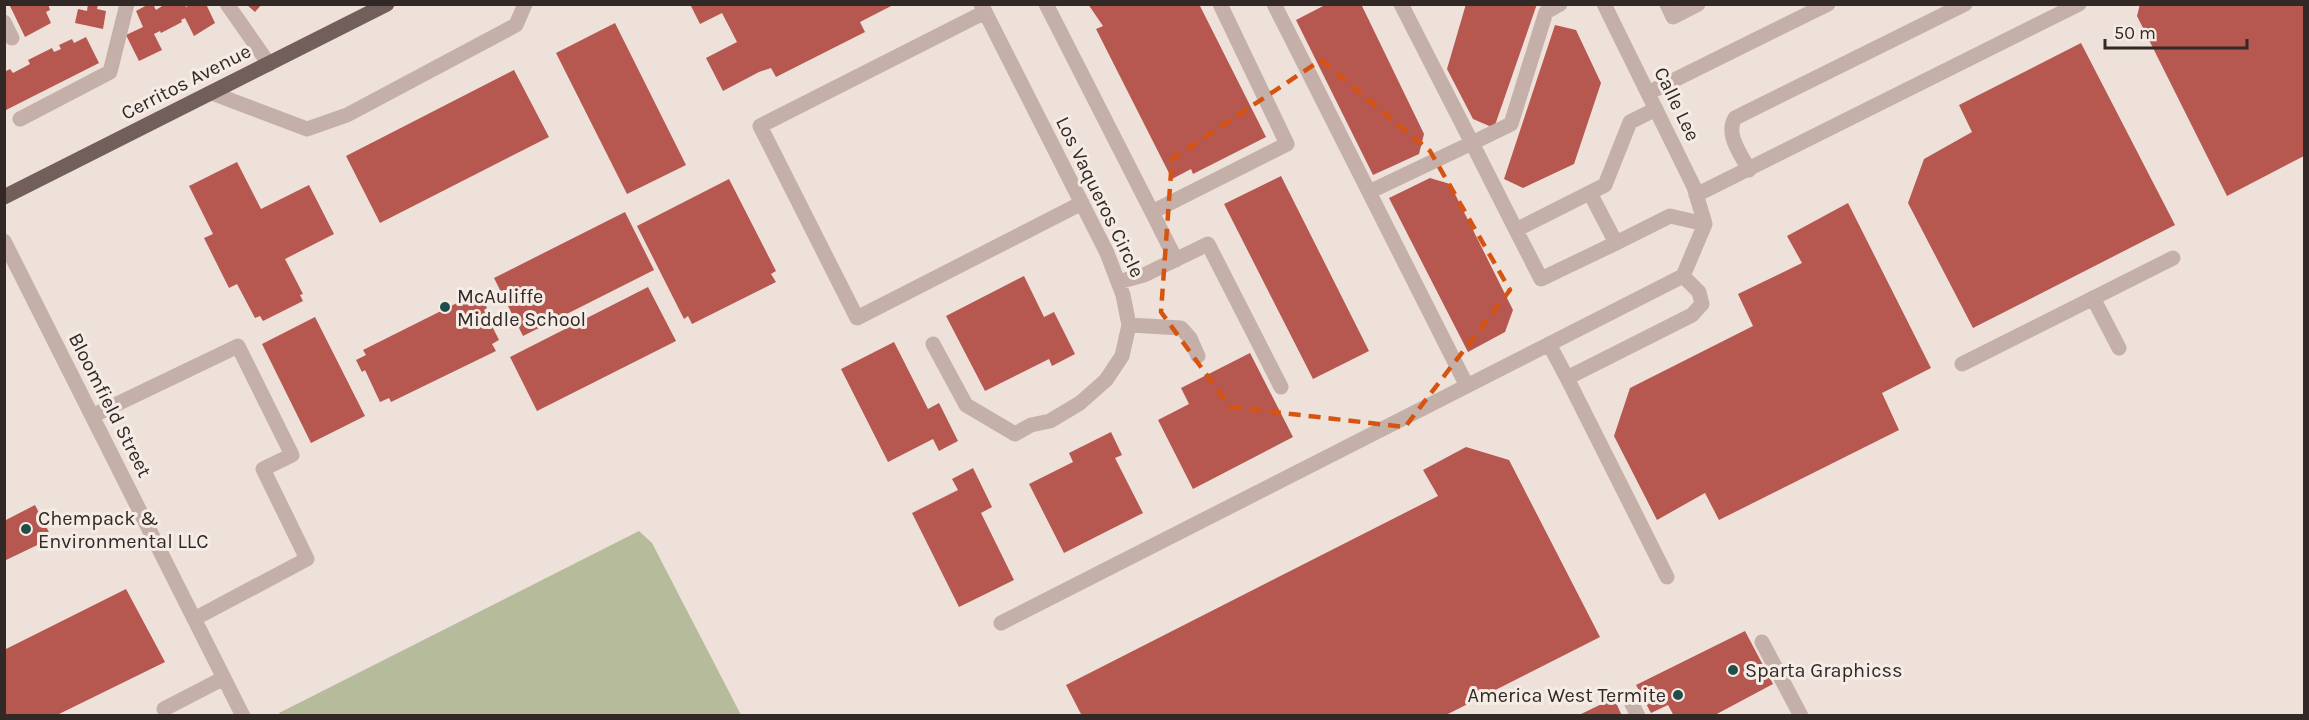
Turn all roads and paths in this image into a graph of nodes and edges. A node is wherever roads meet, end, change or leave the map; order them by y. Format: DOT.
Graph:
graph roads {
  1 [pos="127,4"];
  2 [pos="227,4"];
  3 [pos="387,4"];
  4 [pos="525,4"];
  5 [pos="1046,4"];
  6 [pos="1220,4"];
  7 [pos="1274,4"];
  8 [pos="1401,4"];
  9 [pos="1560,4"];
  10 [pos="1604,4"];
  11 [pos="1667,4"];
  12 [pos="1698,4"];
  13 [pos="1828,4"];
  14 [pos="1965,4"];
  15 [pos="2079,4"];
  16 [pos="983,8"];
  17 [pos="4,22"];
  18 [pos="12,38"];
  19 [pos="269,64"];
  20 [pos="212,93"];
  21 [pos="1648,93"];
  22 [pos="1656,110"];
  23 [pos="20,119"];
  24 [pos="1472,143"];
  25 [pos="1749,170"];
  26 [pos="1369,192"];
  27 [pos="1590,193"];
  28 [pos="1696,195"];
  29 [pos="4,197"];
  30 [pos="1082,203"];
  31 [pos="1152,212"];
  32 [pos="1705,224"];
  33 [pos="1516,230"];
  34 [pos="4,241"];
  35 [pos="1616,243"];
  36 [pos="2173,258"];
  37 [pos="1176,260"];
  38 [pos="1683,276"];
  39 [pos="1118,282"];
  40 [pos="2093,298"];
  41 [pos="1129,325"];
  42 [pos="933,344"];
  43 [pos="1549,344"];
  44 [pos="2119,348"];
  45 [pos="1198,356"];
  46 [pos="1962,364"];
  47 [pos="1567,378"];
  48 [pos="1467,386"];
  49 [pos="1281,387"];
  50 [pos="92,416"];
  51 [pos="1667,577"];
  52 [pos="194,619"];
  53 [pos="1001,623"];
  54 [pos="1762,642"];
  55 [pos="224,678"];
  56 [pos="164,709"];
  57 [pos="1799,712"];
  58 [pos="243,716"];
  59 [pos="1783,716"];
  1 -- 23 [label="street"];
  2 -- 19 [label="street"];
  3 -- 19 [label="main road, Cerritos Avenue"];
  4 -- 20 [label="street"];
  5 -- 31 [label="street"];
  6 -- 31 [label="street"];
  7 -- 26 [label="street"];
  8 -- 24 [label="street"];
  9 -- 24 [label="street"];
  10 -- 21 [label="street, Calle Lee"];
  11 -- 12 [label="street"];
  13 -- 21 [label="street"];
  14 -- 25 [label="street"];
  15 -- 25 [label="street"];
  16 -- 30 [label="street, Los Vaqueros Circle"];
  16 -- 30 [label="street"];
  17 -- 18 [label="street"];
  19 -- 20 [label="main road, Cerritos Avenue"];
  20 -- 29 [label="main road, Cerritos Avenue"];
  21 -- 22 [label="street, Calle Lee"];
  22 -- 27 [label="street"];
  22 -- 28 [label="street, Calle Lee"];
  24 -- 26 [label="street"];
  24 -- 33 [label="street"];
  25 -- 28 [label="street"];
  26 -- 48 [label="street"];
  27 -- 33 [label="street"];
  27 -- 35 [label="street"];
  28 -- 32 [label="street, Calle Lee"];
  30 -- 39 [label="street, Los Vaqueros Circle"];
  31 -- 37 [label="street"];
  32 -- 35 [label="street"];
  32 -- 38 [label="street"];
  33 -- 35 [label="street"];
  34 -- 50 [label="street, Bloomfield Street"];
  36 -- 40 [label="street"];
  37 -- 39 [label="street"];
  37 -- 49 [label="street"];
  38 -- 43 [label="street"];
  38 -- 47 [label="street"];
  39 -- 41 [label="street, Los Vaqueros Circle"];
  40 -- 44 [label="street"];
  40 -- 46 [label="street"];
  41 -- 42 [label="street, Los Vaqueros Circle"];
  41 -- 45 [label="street"];
  43 -- 47 [label="street"];
  43 -- 48 [label="street"];
  47 -- 51 [label="street"];
  48 -- 53 [label="street"];
  50 -- 52 [label="street, Bloomfield Street"];
  50 -- 52 [label="street"];
  52 -- 55 [label="street, Bloomfield Street"];
  54 -- 57 [label="street"];
  55 -- 56 [label="street"];
  55 -- 58 [label="street, Bloomfield Street"];
  57 -- 59 [label="street"];
}
